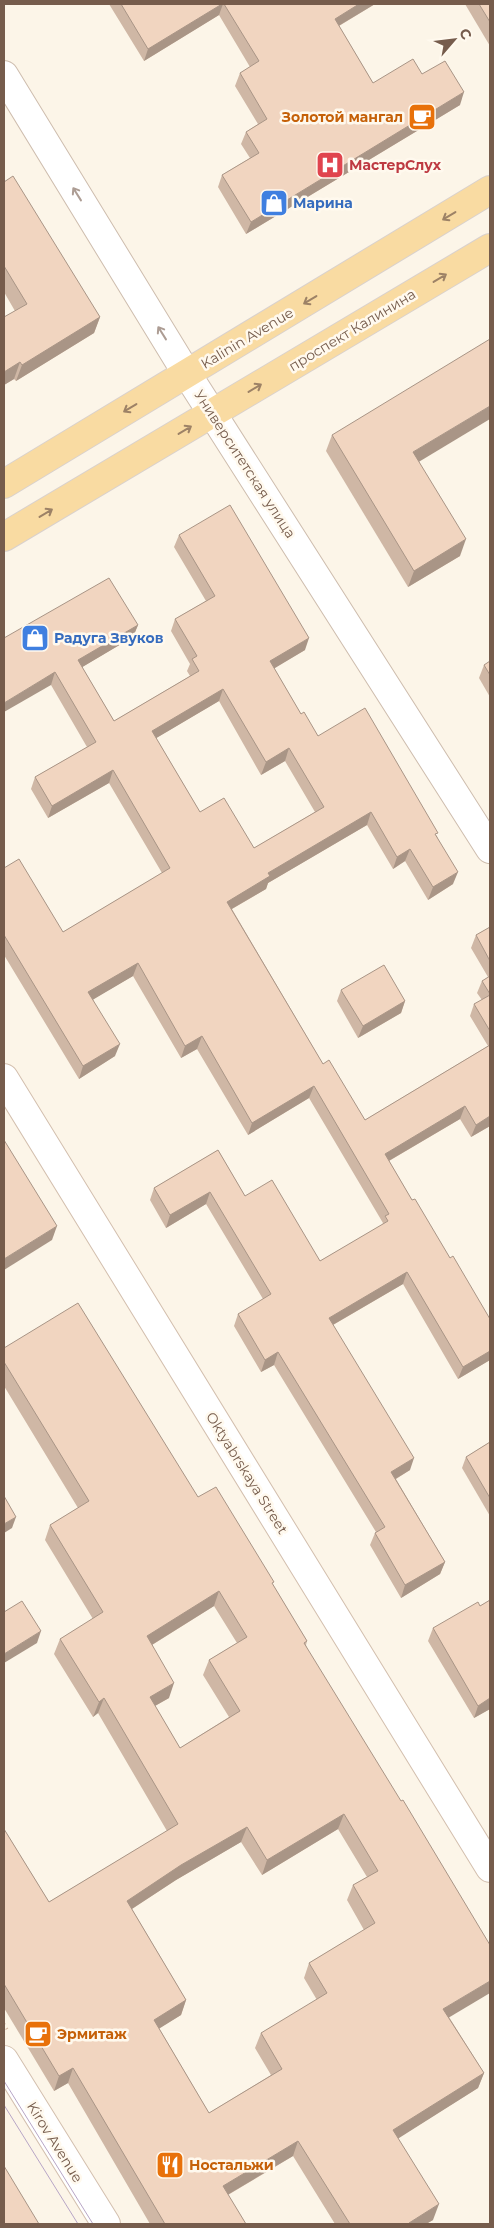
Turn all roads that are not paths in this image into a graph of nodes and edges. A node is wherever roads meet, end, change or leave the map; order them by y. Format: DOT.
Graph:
graph roads {
  1 [pos="4,76"];
  2 [pos="490,190"];
  3 [pos="490,248"];
  4 [pos="187,374"];
  5 [pos="214,413"];
  6 [pos="4,484"];
  7 [pos="4,538"];
  8 [pos="490,849"];
  9 [pos="4,1078"];
  10 [pos="490,1868"];
  11 [pos="4,2060"];
  12 [pos="106,2224"];
  4 -- 1 [label="street, Университетская улица, one-way"];
  2 -- 4 [label="main road, Kalinin Avenue, one-way"];
  5 -- 3 [label="main road, проспект Калинина, one-way"];
  4 -- 5 [label="street, Университетская улица"];
  4 -- 6 [label="main road, Kalinin Avenue, one-way"];
  7 -- 5 [label="main road, one-way"];
  5 -- 8 [label="street, Университетская улица"];
  9 -- 10 [label="street, Oktyabrskaya Street"];
  11 -- 12 [label="street, Kirov Avenue"];
}
